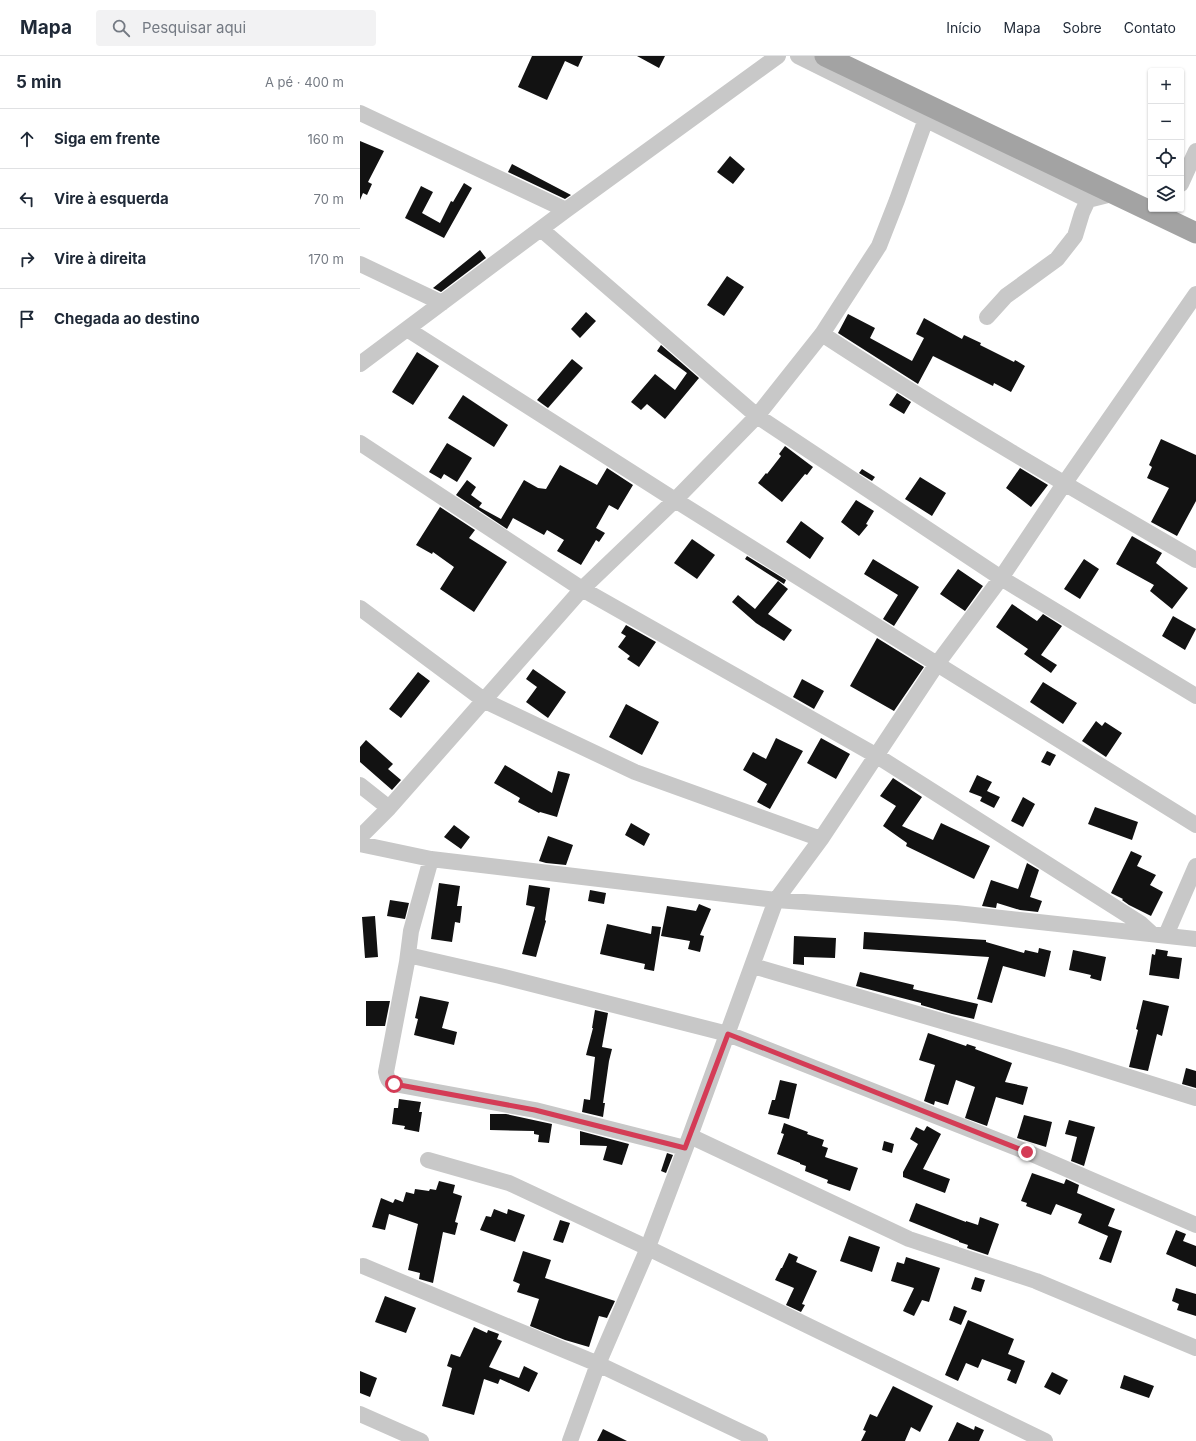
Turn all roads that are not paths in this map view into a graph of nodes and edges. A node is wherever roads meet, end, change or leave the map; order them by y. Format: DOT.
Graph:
graph roads {
  1 [pos="778,56"];
  2 [pos="798,56"];
  3 [pos="825,56"];
  4 [pos="360,113"];
  5 [pos="926,119"];
  6 [pos="1196,152"];
  7 [pos="1184,178"];
  8 [pos="1112,194"];
  9 [pos="1088,200"];
  10 [pos="566,210"];
  11 [pos="1167,214"];
  12 [pos="542,230"];
  13 [pos="1196,233"];
  14 [pos="360,264"];
  15 [pos="1196,294"];
  16 [pos="442,303"];
  17 [pos="987,317"];
  18 [pos="407,329"];
  19 [pos="822,334"];
  20 [pos="360,364"];
  21 [pos="757,416"];
  22 [pos="360,443"];
  23 [pos="1064,484"];
  24 [pos="675,500"];
  25 [pos="1196,560"];
  26 [pos="1001,578"];
  27 [pos="582,589"];
  28 [pos="360,608"];
  29 [pos="937,664"];
  30 [pos="1196,696"];
  31 [pos="485,701"];
  32 [pos="877,756"];
  33 [pos="360,785"];
  34 [pos="389,808"];
  35 [pos="1196,825"];
  36 [pos="360,837"];
  37 [pos="821,839"];
  38 [pos="360,844"];
  39 [pos="431,859"];
  40 [pos="1196,866"];
  41 [pos="776,900"];
  42 [pos="1159,935"];
  43 [pos="1196,939"];
  44 [pos="408,955"];
  45 [pos="753,966"];
  46 [pos="728,1034"];
  47 [pos="1196,1098"];
  48 [pos="688,1142"];
  49 [pos="428,1160"];
  50 [pos="1196,1225"];
  51 [pos="648,1248"];
  52 [pos="363,1266"];
  53 [pos="1196,1348"];
  54 [pos="598,1364"];
  55 [pos="360,1414"];
  56 [pos="421,1441"];
  57 [pos="570,1441"];
  58 [pos="760,1441"];
  59 [pos="1045,1441"];
  1 -- 10 [label="street"];
  2 -- 5 [label="street"];
  3 -- 8 [label="main road"];
  4 -- 10 [label="street"];
  5 -- 9 [label="street"];
  5 -- 19 [label="street"];
  6 -- 7 [label="street"];
  8 -- 9 [label="street"];
  8 -- 11 [label="main road"];
  9 -- 17 [label="street"];
  10 -- 12 [label="street"];
  11 -- 13 [label="main road"];
  12 -- 16 [label="street"];
  12 -- 21 [label="street"];
  14 -- 16 [label="street"];
  15 -- 23 [label="street"];
  16 -- 18 [label="street"];
  18 -- 20 [label="street"];
  18 -- 24 [label="street"];
  19 -- 21 [label="street"];
  19 -- 23 [label="street"];
  21 -- 24 [label="street"];
  21 -- 26 [label="street"];
  22 -- 27 [label="street"];
  23 -- 25 [label="street"];
  23 -- 26 [label="street"];
  24 -- 27 [label="street"];
  24 -- 29 [label="street"];
  26 -- 29 [label="street"];
  26 -- 30 [label="street"];
  27 -- 31 [label="street"];
  27 -- 32 [label="street"];
  28 -- 31 [label="street"];
  29 -- 32 [label="street"];
  29 -- 35 [label="street"];
  31 -- 34 [label="street"];
  31 -- 37 [label="street"];
  32 -- 37 [label="street"];
  32 -- 42 [label="street"];
  33 -- 34 [label="street"];
  34 -- 36 [label="street"];
  37 -- 41 [label="street"];
  38 -- 39 [label="street"];
  39 -- 41 [label="street"];
  39 -- 44 [label="street"];
  40 -- 42 [label="street"];
  41 -- 42 [label="street"];
  41 -- 45 [label="street"];
  42 -- 43 [label="street"];
  44 -- 46 [label="street"];
  44 -- 48 [label="street"];
  45 -- 46 [label="street"];
  45 -- 47 [label="street"];
  46 -- 48 [label="street"];
  46 -- 50 [label="street"];
  48 -- 51 [label="street"];
  48 -- 53 [label="street"];
  49 -- 51 [label="street"];
  51 -- 54 [label="street"];
  51 -- 59 [label="street"];
  52 -- 54 [label="street"];
  54 -- 57 [label="street"];
  54 -- 58 [label="street"];
  55 -- 56 [label="street"];
}
